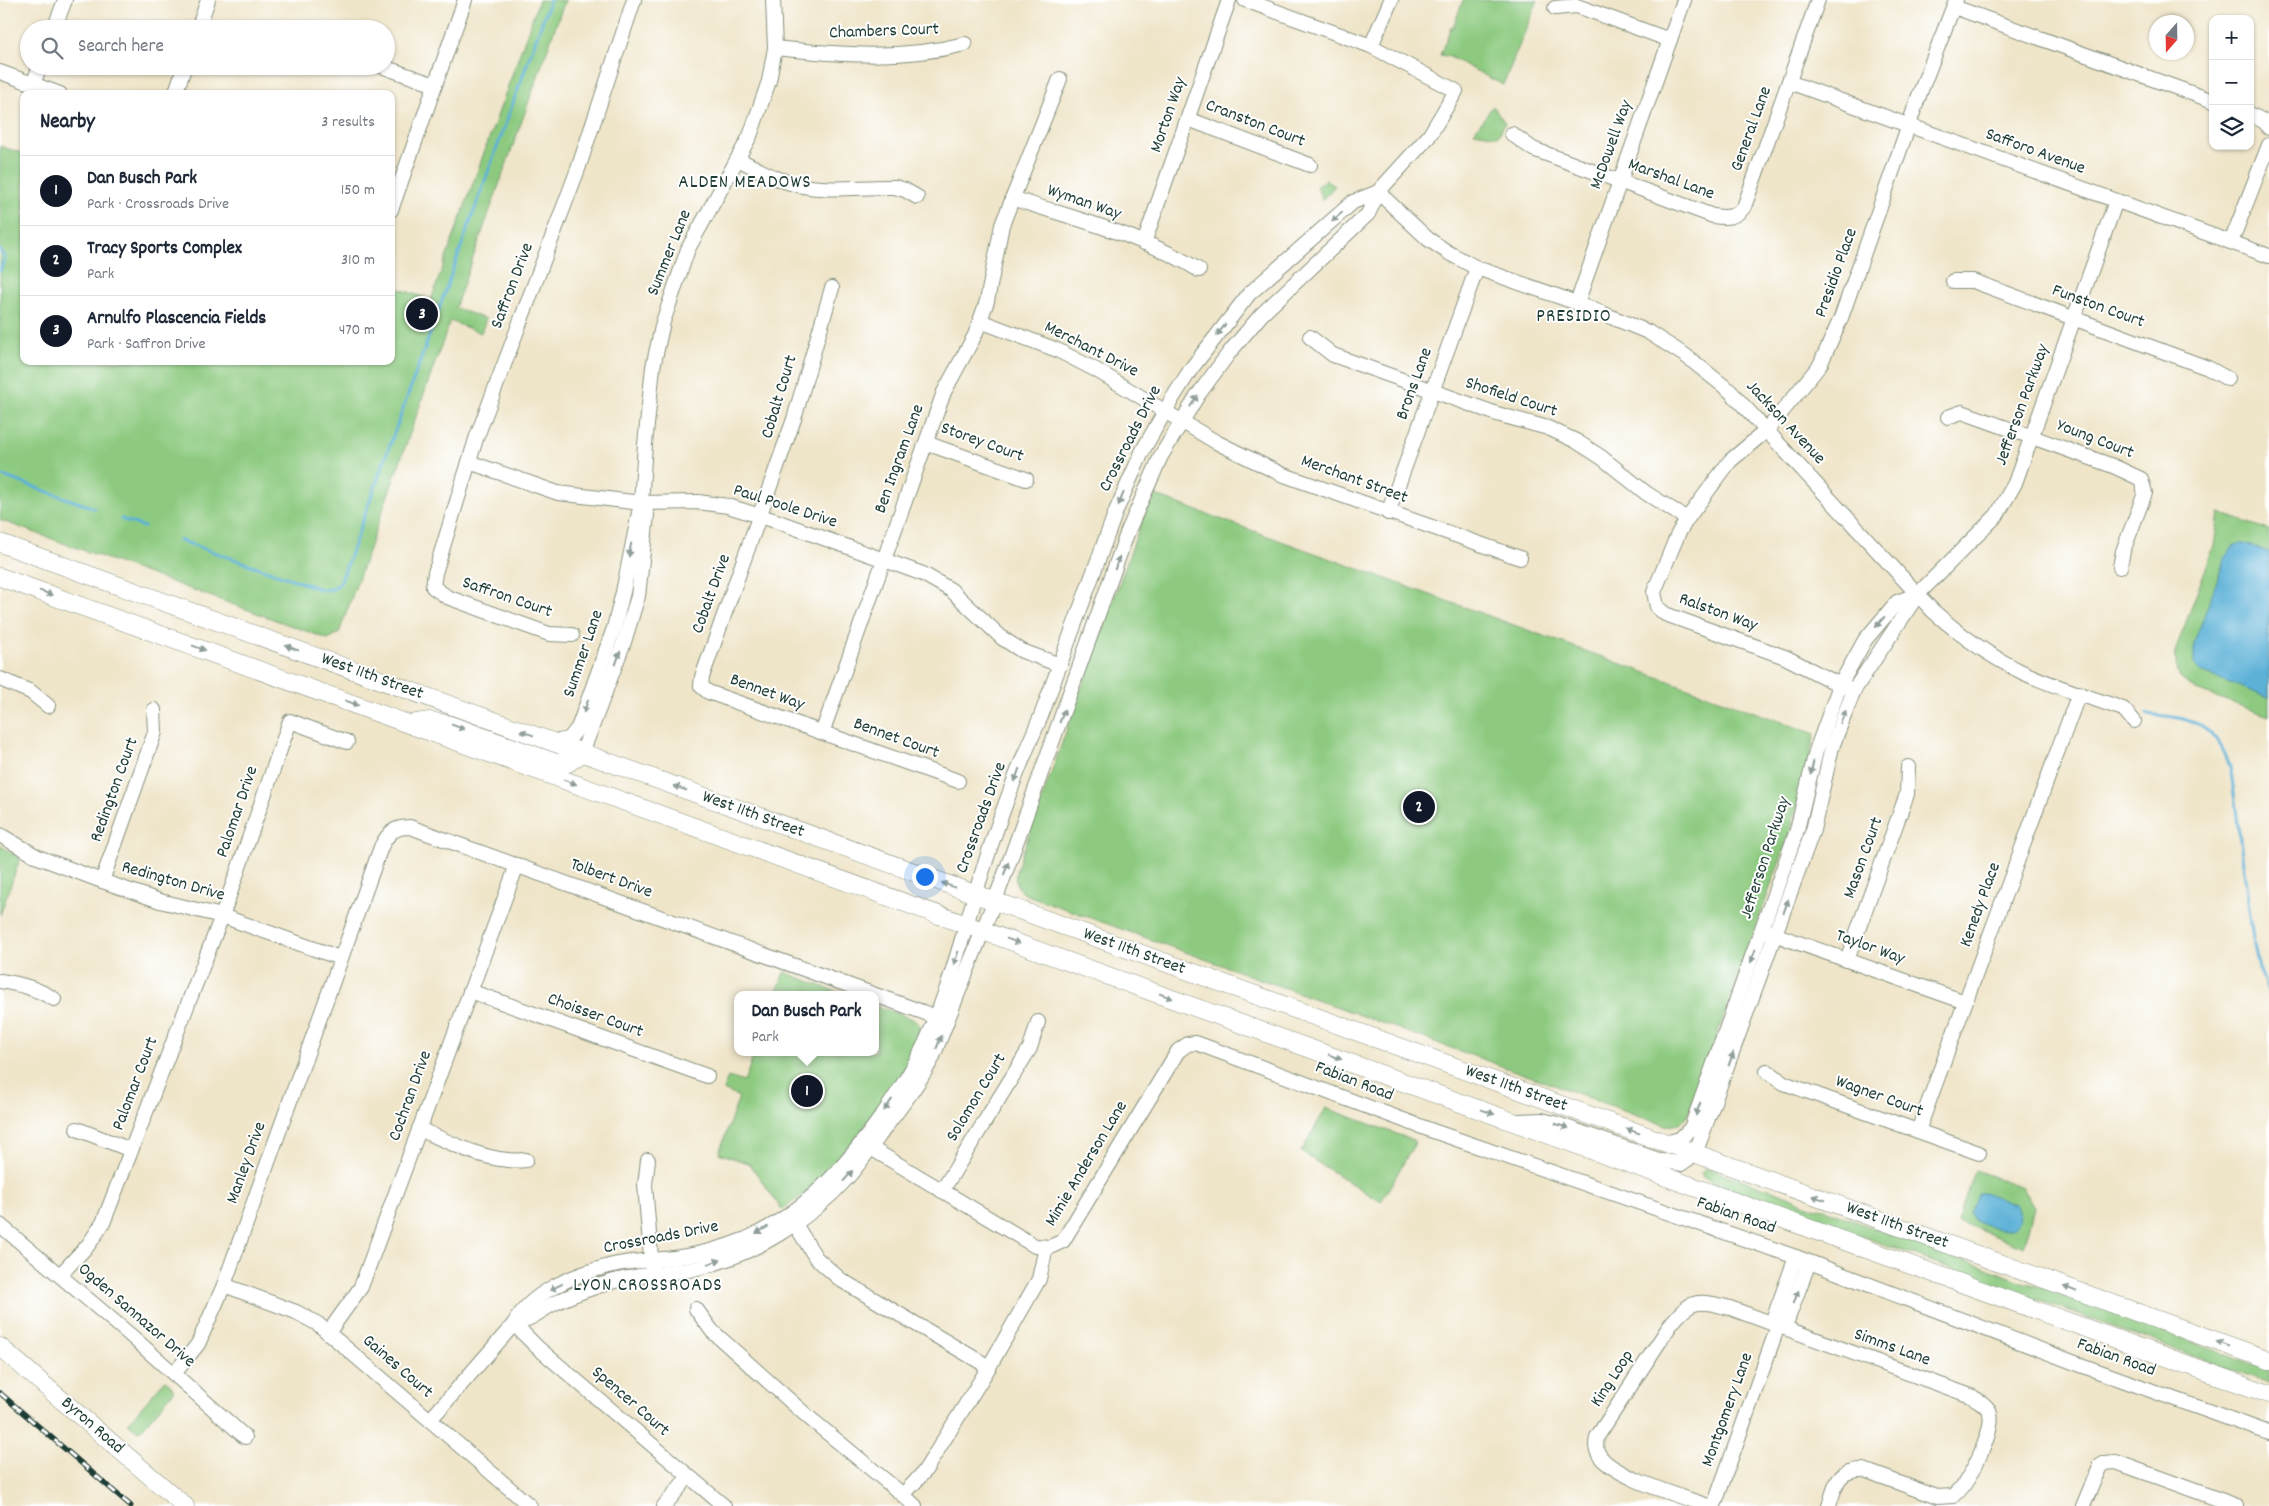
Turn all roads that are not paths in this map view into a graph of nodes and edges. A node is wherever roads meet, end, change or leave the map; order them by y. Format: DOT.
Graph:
graph roads {
  1 [pos="65,0"];
  2 [pos="208,0"];
  3 [pos="465,0"];
  4 [pos="634,0"];
  5 [pos="773,0"];
  6 [pos="1228,0"];
  7 [pos="1245,0"];
  8 [pos="1390,0"];
  9 [pos="1684,0"];
  10 [pos="1818,0"];
  11 [pos="1955,4"];
  12 [pos="1555,8"];
  13 [pos="57,20"];
  14 [pos="201,20"];
  15 [pos="1670,40"];
  16 [pos="964,44"];
  17 [pos="1371,46"];
  18 [pos="775,48"];
  19 [pos="395,71"];
  20 [pos="0,72"];
  21 [pos="37,75"];
  22 [pos="182,75"];
  23 [pos="1060,79"];
  24 [pos="1789,82"];
  25 [pos="34,84"];
  26 [pos="435,85"];
  27 [pos="50,90"];
  28 [pos="176,90"];
  29 [pos="2209,99"];
  30 [pos="2254,116"];
  31 [pos="1188,119"];
  32 [pos="1909,125"];
  33 [pos="2269,128"];
  34 [pos="1512,134"];
  35 [pos="2269,145"];
  36 [pos="738,159"];
  37 [pos="1310,165"];
  38 [pos="1619,180"];
  39 [pos="1378,192"];
  40 [pos="917,197"];
  41 [pos="1012,198"];
  42 [pos="395,199"];
  43 [pos="2116,201"];
  44 [pos="1737,215"];
  45 [pos="2231,242"];
  46 [pos="1144,243"];
  47 [pos="2269,256"];
  48 [pos="1477,268"];
  49 [pos="1199,270"];
  50 [pos="1953,281"];
  51 [pos="832,288"];
  52 [pos="1577,302"];
  53 [pos="2075,319"];
  54 [pos="980,321"];
  55 [pos="1310,337"];
  56 [pos="2228,379"];
  57 [pos="1433,391"];
  58 [pos="1164,411"];
  59 [pos="1948,417"];
  60 [pos="1181,422"];
  61 [pos="1767,430"];
  62 [pos="2033,437"];
  63 [pos="926,443"];
  64 [pos="469,462"];
  65 [pos="1026,479"];
  66 [pos="641,503"];
  67 [pos="1388,513"];
  68 [pos="761,516"];
  69 [pos="1687,520"];
  70 [pos="0,543"];
  71 [pos="0,555"];
  72 [pos="1520,558"];
  73 [pos="883,560"];
  74 [pos="2120,567"];
  75 [pos="0,577"];
  76 [pos="104,581"];
  77 [pos="433,587"];
  78 [pos="1918,594"];
  79 [pos="572,635"];
  80 [pos="1060,665"];
  81 [pos="0,679"];
  82 [pos="1840,685"];
  83 [pos="701,686"];
  84 [pos="1854,690"];
  85 [pos="2079,693"];
  86 [pos="48,706"];
  87 [pos="154,710"];
  88 [pos="2134,721"];
  89 [pos="411,725"];
  90 [pos="822,733"];
  91 [pos="347,742"];
  92 [pos="553,742"];
  93 [pos="582,753"];
  94 [pos="1908,768"];
  95 [pos="958,781"];
  96 [pos="0,835"];
  97 [pos="516,865"];
  98 [pos="102,881"];
  99 [pos="975,895"];
  100 [pos="994,901"];
  101 [pos="222,916"];
  102 [pos="975,928"];
  103 [pos="1769,932"];
  104 [pos="340,958"];
  105 [pos="1847,960"];
  106 [pos="0,981"];
  107 [pos="470,991"];
  108 [pos="866,991"];
  109 [pos="879,996"];
  110 [pos="54,999"];
  111 [pos="1965,1002"];
  112 [pos="941,1018"];
  113 [pos="1038,1022"];
  114 [pos="1188,1044"];
  115 [pos="1768,1072"];
  116 [pos="707,1076"];
  117 [pos="1514,1121"];
  118 [pos="77,1129"];
  119 [pos="419,1129"];
  120 [pos="1918,1131"];
  121 [pos="1665,1143"];
  122 [pos="866,1145"];
  123 [pos="131,1150"];
  124 [pos="1979,1153"];
  125 [pos="1695,1154"];
  126 [pos="526,1160"];
  127 [pos="648,1160"];
  128 [pos="942,1191"];
  129 [pos="792,1219"];
  130 [pos="0,1225"];
  131 [pos="1046,1247"];
  132 [pos="1802,1260"];
  133 [pos="651,1267"];
  134 [pos="60,1275"];
  135 [pos="224,1285"];
  136 [pos="696,1309"];
  137 [pos="514,1324"];
  138 [pos="1778,1326"];
  139 [pos="328,1333"];
  140 [pos="0,1347"];
  141 [pos="2269,1360"];
  142 [pos="989,1367"];
  143 [pos="174,1374"];
  144 [pos="2269,1394"];
  145 [pos="430,1420"];
  146 [pos="2269,1433"];
  147 [pos="245,1436"];
  148 [pos="688,1477"];
  149 [pos="903,1495"];
  150 [pos="185,1506"];
  151 [pos="530,1506"];
  152 [pos="664,1506"];
  153 [pos="724,1506"];
  154 [pos="915,1506"];
  155 [pos="1708,1506"];
  156 [pos="1714,1506"];
  157 [pos="1828,1506"];
  158 [pos="2082,1506"];
  159 [pos="2237,1506"];
  1 -- 13 [label="street"];
  2 -- 14 [label="street"];
  3 -- 26 [label="street"];
  4 -- 64 [label="street, Saffron Drive"];
  5 -- 18 [label="street, Summer Lane"];
  6 -- 31 [label="street, Morton Way"];
  7 -- 17 [label="street"];
  8 -- 17 [label="street"];
  9 -- 15 [label="street, McDowell Way"];
  10 -- 24 [label="street, General Lane"];
  11 -- 29 [label="street"];
  11 -- 32 [label="street, Presidio Place"];
  12 -- 15 [label="street"];
  15 -- 38 [label="street, McDowell Way"];
  16 -- 18 [label="street, Chambers Court"];
  17 -- 39 [label="street, Crossroads Drive"];
  18 -- 36 [label="street, Summer Lane"];
  19 -- 26 [label="street"];
  20 -- 25 [label="street"];
  21 -- 25 [label="street"];
  22 -- 28 [label="street"];
  23 -- 41 [label="street, Ben Ingram Lane"];
  24 -- 32 [label="street, Safforo Avenue"];
  24 -- 44 [label="street, General Lane"];
  25 -- 27 [label="street"];
  26 -- 42 [label="street"];
  30 -- 33 [label="street"];
  31 -- 37 [label="street, Cranston Court"];
  31 -- 46 [label="street, Morton Way"];
  32 -- 43 [label="street, Safforo Avenue"];
  32 -- 61 [label="street, Presidio Place"];
  34 -- 38 [label="street, Marshal Lane"];
  35 -- 45 [label="street"];
  36 -- 40 [label="street"];
  36 -- 66 [label="street, Summer Lane"];
  38 -- 44 [label="street, Marshal Lane"];
  38 -- 52 [label="street, McDowell Way"];
  39 -- 48 [label="street, Jackson Avenue"];
  39 -- 58 [label="street, Crossroads Drive, one-way"];
  60 -- 39 [label="street, Crossroads Drive, one-way"];
  41 -- 46 [label="street, Wyman Way"];
  41 -- 54 [label="street, Ben Ingram Lane"];
  43 -- 45 [label="street, Safforo Avenue"];
  43 -- 53 [label="street, Jefferson Parkway"];
  45 -- 47 [label="street, Safforo Avenue"];
  46 -- 49 [label="street, Wyman Way"];
  48 -- 52 [label="street, Jackson Avenue"];
  48 -- 57 [label="street, Brons Lane"];
  50 -- 53 [label="street, Funston Court"];
  51 -- 68 [label="street, Cobalt Court"];
  52 -- 61 [label="street, Jackson Avenue"];
  53 -- 56 [label="street, Funston Court"];
  53 -- 62 [label="street, Jefferson Parkway"];
  54 -- 58 [label="street, Merchant Drive"];
  54 -- 63 [label="street, Ben Ingram Lane"];
  55 -- 57 [label="street, Shofield Court"];
  57 -- 67 [label="street, Brons Lane"];
  57 -- 69 [label="street, Shofield Court"];
  58 -- 60 [label="street, Merchant Drive"];
  58 -- 80 [label="street, Crossroads Drive, one-way"];
  59 -- 62 [label="street, Young Court"];
  60 -- 67 [label="street, Merchant Street"];
  100 -- 60 [label="street, Crossroads Drive, one-way"];
  61 -- 69 [label="street, Presidio Place"];
  61 -- 78 [label="street, Jackson Avenue"];
  62 -- 74 [label="street, Young Court"];
  62 -- 78 [label="street, Jefferson Parkway"];
  63 -- 65 [label="street, Storey Court"];
  63 -- 73 [label="street, Ben Ingram Lane"];
  64 -- 66 [label="street, Paul Poole Drive"];
  64 -- 77 [label="street, Saffron Drive"];
  66 -- 68 [label="street, Paul Poole Drive"];
  66 -- 92 [label="street, Summer Lane, one-way"];
  93 -- 66 [label="street, Summer Lane, one-way"];
  67 -- 72 [label="street, Merchant Street"];
  68 -- 73 [label="street, Paul Poole Drive"];
  68 -- 83 [label="street, Cobalt Drive"];
  69 -- 82 [label="street, Ralston Way"];
  70 -- 76 [label="main road, West 11th Street"];
  71 -- 76 [label="main road"];
  73 -- 80 [label="street, Paul Poole Drive"];
  73 -- 90 [label="street, Ben Ingram Lane"];
  75 -- 89 [label="main road, West 11th Street, one-way"];
  92 -- 76 [label="main road, West 11th Street, one-way"];
  77 -- 79 [label="street, Saffron Court"];
  78 -- 82 [label="street, Jefferson Parkway, one-way"];
  78 -- 84 [label="street, Jefferson Parkway"];
  78 -- 85 [label="street, Jackson Avenue"];
  80 -- 99 [label="street, Crossroads Drive, one-way"];
  81 -- 86 [label="street"];
  82 -- 84 [label="street, Ralston Way"];
  82 -- 103 [label="street, Jefferson Parkway, one-way"];
  83 -- 90 [label="street, Bennet Way"];
  103 -- 84 [label="street, Jefferson Parkway, one-way"];
  85 -- 88 [label="street, Jackson Avenue"];
  85 -- 111 [label="street, Kenedy Place"];
  87 -- 98 [label="street, Redington Court"];
  89 -- 93 [label="main road, one-way"];
  89 -- 102 [label="main road, West 11th Street, one-way"];
  90 -- 95 [label="street, Bennet Court"];
  91 -- 101 [label="street, Palomar Drive"];
  92 -- 93 [label="main road, West 11th Street"];
  99 -- 93 [label="main road, West 11th Street, one-way"];
  94 -- 105 [label="street, Mason Court"];
  96 -- 98 [label="street, Redington Drive"];
  97 -- 104 [label="street, Tolbert Drive"];
  97 -- 107 [label="street, Cochran Drive"];
  97 -- 108 [label="street, Tolbert Drive"];
  98 -- 101 [label="street, Redington Drive"];
  99 -- 100 [label="main road, West 11th Street"];
  99 -- 102 [label="street, Crossroads Drive"];
  100 -- 102 [label="street, Crossroads Drive"];
  121 -- 100 [label="main road, West 11th Street, one-way"];
  101 -- 104 [label="street, Redington Drive"];
  101 -- 123 [label="street, Palomar Court"];
  102 -- 112 [label="street, Crossroads Drive"];
  102 -- 117 [label="main road, West 11th Street, one-way"];
  103 -- 105 [label="street, Taylor Way"];
  103 -- 121 [label="street, Jefferson Parkway, one-way"];
  125 -- 103 [label="street, Jefferson Parkway, one-way"];
  104 -- 135 [label="street, Manley Drive"];
  105 -- 111 [label="street, Taylor Way"];
  106 -- 110 [label="street"];
  107 -- 116 [label="street, Choisser Court"];
  107 -- 119 [label="street, Cochran Drive"];
  109 -- 112 [label="street, Tolbert Drive"];
  111 -- 120 [label="street, Kenedy Place"];
  112 -- 122 [label="street, Crossroads Drive"];
  113 -- 128 [label="street, Solomon Court"];
  114 -- 131 [label="street, Mimie Anderson Lane"];
  114 -- 132 [label="street, Fabian Road"];
  115 -- 120 [label="street, Wagner Court"];
  117 -- 125 [label="street, one-way"];
  117 -- 144 [label="main road, West 11th Street"];
  118 -- 123 [label="street"];
  119 -- 126 [label="street"];
  119 -- 139 [label="street, Cochran Drive"];
  120 -- 124 [label="street, Wagner Court"];
  121 -- 125 [label="main road, West 11th Street"];
  122 -- 128 [label="street, Mimie Anderson Lane"];
  122 -- 129 [label="street, Crossroads Drive"];
  123 -- 134 [label="street, Palomar Court"];
  141 -- 125 [label="main road, West 11th Street, one-way"];
  127 -- 133 [label="street"];
  128 -- 131 [label="street, Mimie Anderson Lane"];
  129 -- 133 [label="street, Crossroads Drive"];
  129 -- 142 [label="street"];
  130 -- 134 [label="street, Ogden Sannazor Drive"];
  131 -- 142 [label="street"];
  132 -- 138 [label="street, Montgomery Lane"];
  132 -- 146 [label="street, Fabian Road"];
  133 -- 137 [label="street, Crossroads Drive"];
  134 -- 143 [label="street, Ogden Sannazor Drive"];
  135 -- 139 [label="street, Gaines Court"];
  135 -- 143 [label="street, Manley Drive"];
  136 -- 149 [label="street"];
  137 -- 145 [label="street, Crossroads Drive"];
  137 -- 148 [label="street, Spencer Court"];
  138 -- 155 [label="street, King Loop"];
  138 -- 156 [label="street, Montgomery Lane"];
  138 -- 157 [label="street, Simms Lane"];
  139 -- 145 [label="street, Gaines Court"];
  140 -- 150 [label="main road, Byron Road"];
  142 -- 149 [label="street"];
  143 -- 147 [label="street, Ogden Sannazor Drive"];
  145 -- 151 [label="street, Gaines Court"];
  148 -- 152 [label="street"];
  148 -- 153 [label="street, Spencer Court"];
  149 -- 154 [label="street"];
  158 -- 159 [label="street"];
}
